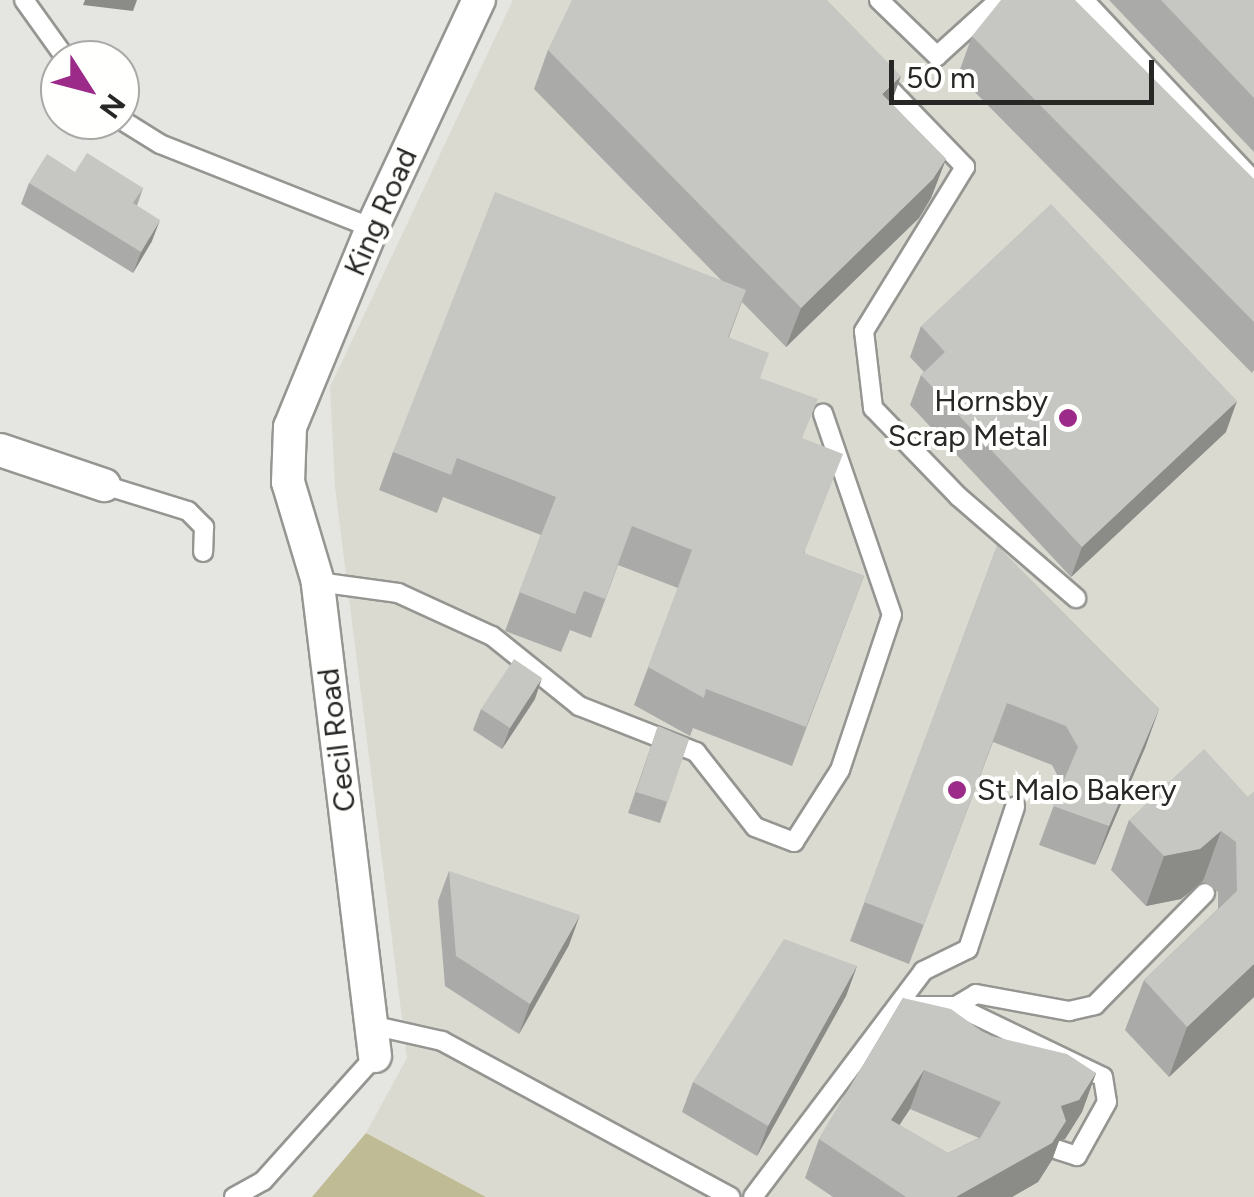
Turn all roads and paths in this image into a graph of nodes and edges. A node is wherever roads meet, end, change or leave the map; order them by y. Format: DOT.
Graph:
graph roads {
  1 [pos="24,0"];
  2 [pos="479,0"];
  3 [pos="880,0"];
  4 [pos="999,0"];
  5 [pos="1084,0"];
  6 [pos="53,40"];
  7 [pos="860,58"];
  8 [pos="140,131"];
  9 [pos="1254,181"];
  10 [pos="372,228"];
  11 [pos="823,414"];
  12 [pos="290,427"];
  13 [pos="0,450"];
  14 [pos="104,485"];
  15 [pos="203,552"];
  16 [pos="318,582"];
  17 [pos="1076,598"];
  18 [pos="1015,807"];
  19 [pos="1205,894"];
  20 [pos="894,1006"];
  21 [pos="956,1006"];
  22 [pos="373,1041"];
  23 [pos="1058,1150"];
  24 [pos="234,1197"];
  25 [pos="730,1197"];
  26 [pos="754,1197"];
  1 -- 6 [label="lane"];
  2 -- 10 [label="street, King Road"];
  3 -- 4 [label="lane"];
  5 -- 9 [label="lane"];
  7 -- 17 [label="lane"];
  8 -- 10 [label="lane"];
  10 -- 12 [label="street, King Road"];
  11 -- 16 [label="lane"];
  12 -- 16 [label="street, Cecil Road"];
  13 -- 14 [label="street"];
  14 -- 15 [label="lane"];
  16 -- 22 [label="street, Cecil Road"];
  18 -- 20 [label="lane"];
  19 -- 21 [label="lane"];
  20 -- 21 [label="lane"];
  20 -- 26 [label="lane"];
  21 -- 23 [label="lane"];
  22 -- 24 [label="lane"];
  22 -- 25 [label="lane"];
}
